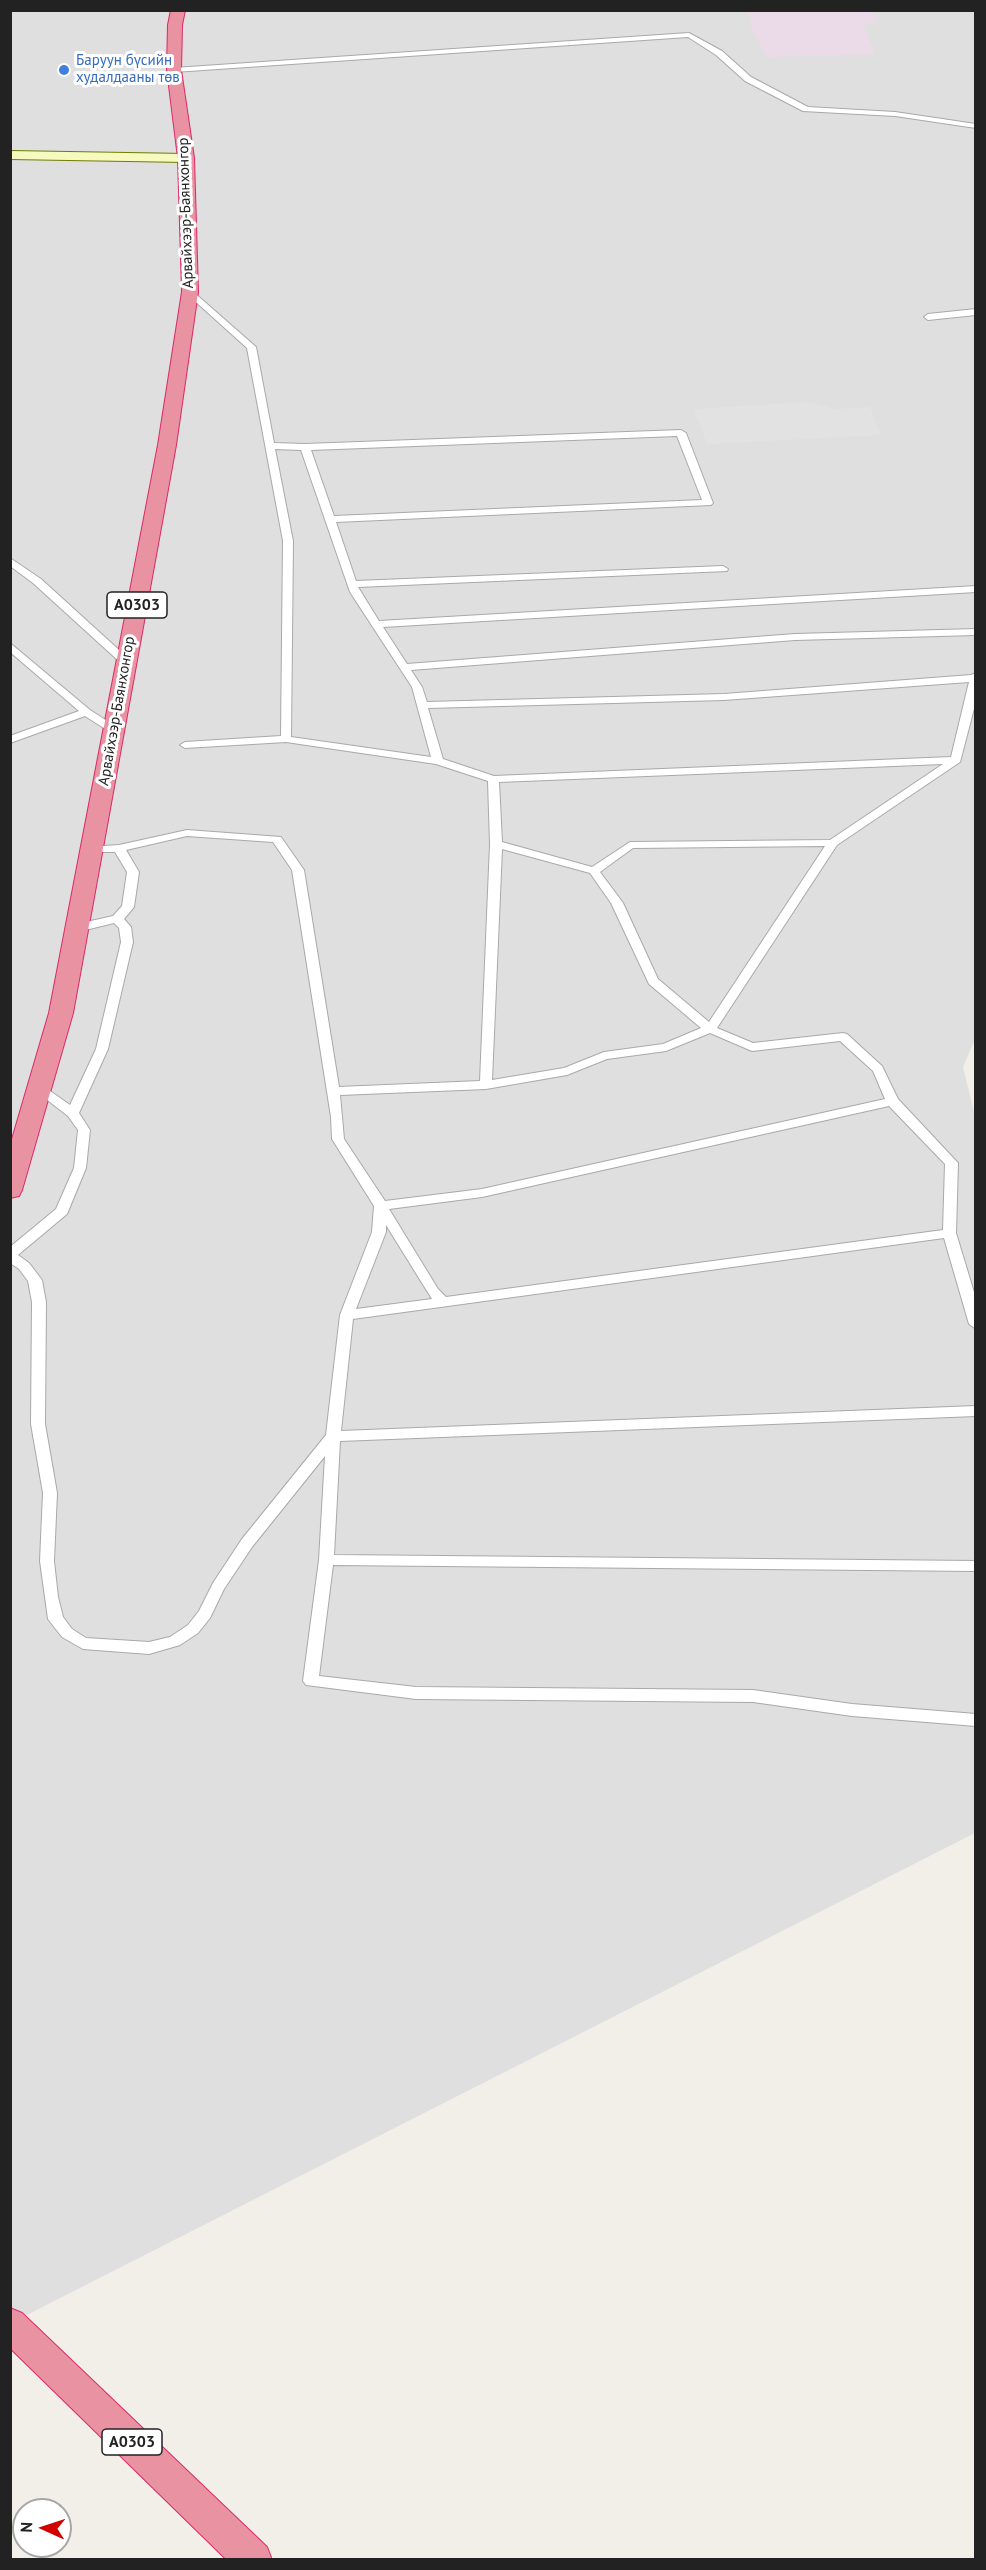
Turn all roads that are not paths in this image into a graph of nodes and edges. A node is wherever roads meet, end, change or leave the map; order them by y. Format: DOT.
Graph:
graph roads {
  1 [pos="178,10"];
  2 [pos="174,70"];
  3 [pos="975,126"];
  4 [pos="10,155"];
  5 [pos="186,158"];
  6 [pos="190,292"];
  7 [pos="975,312"];
  8 [pos="928,317"];
  9 [pos="270,446"];
  10 [pos="305,447"];
  11 [pos="330,519"];
  12 [pos="10,561"];
  13 [pos="723,569"];
  14 [pos="352,584"];
  15 [pos="975,590"];
  16 [pos="377,624"];
  17 [pos="975,632"];
  18 [pos="10,646"];
  19 [pos="126,662"];
  20 [pos="405,667"];
  21 [pos="975,677"];
  22 [pos="422,705"];
  23 [pos="86,712"];
  24 [pos="114,730"];
  25 [pos="286,739"];
  26 [pos="10,740"];
  27 [pos="185,745"];
  28 [pos="956,760"];
  29 [pos="438,761"];
  30 [pos="493,779"];
  31 [pos="832,843"];
  32 [pos="496,844"];
  33 [pos="120,848"];
  34 [pos="93,849"];
  35 [pos="594,870"];
  36 [pos="117,919"];
  37 [pos="77,928"];
  38 [pos="710,1029"];
  39 [pos="486,1085"];
  40 [pos="39,1089"];
  41 [pos="332,1090"];
  42 [pos="892,1101"];
  43 [pos="73,1113"];
  44 [pos="10,1190"];
  45 [pos="381,1206"];
  46 [pos="949,1233"];
  47 [pos="10,1256"];
  48 [pos="444,1303"];
  49 [pos="347,1315"];
  50 [pos="975,1324"];
  51 [pos="975,1411"];
  52 [pos="333,1436"];
  53 [pos="326,1560"];
  54 [pos="975,1566"];
  55 [pos="975,1720"];
  56 [pos="10,2324"];
  57 [pos="254,2559"];
  1 -- 2 [label="highway, Арвайхээр-Баянхонгор / A0303"];
  2 -- 3 [label="street"];
  2 -- 5 [label="highway, Арвайхээр-Баянхонгор / A0303"];
  4 -- 5 [label="street"];
  5 -- 6 [label="highway, Арвайхээр-Баянхонгор / A0303"];
  6 -- 9 [label="street"];
  6 -- 19 [label="highway, Арвайхээр-Баянхонгор / A0303"];
  7 -- 8 [label="street"];
  9 -- 10 [label="street"];
  9 -- 25 [label="street"];
  10 -- 11 [label="street"];
  10 -- 11 [label="street"];
  11 -- 14 [label="street"];
  12 -- 19 [label="street"];
  13 -- 14 [label="street"];
  14 -- 16 [label="street"];
  15 -- 16 [label="street"];
  16 -- 20 [label="street"];
  17 -- 20 [label="street"];
  18 -- 23 [label="street"];
  19 -- 24 [label="highway, Арвайхээр-Баянхонгор / A0303"];
  20 -- 22 [label="street"];
  21 -- 22 [label="street"];
  21 -- 28 [label="street"];
  22 -- 29 [label="street"];
  23 -- 24 [label="street"];
  23 -- 26 [label="street"];
  24 -- 34 [label="highway, Арвайхээр-Баянхонгор / A0303"];
  25 -- 27 [label="street"];
  25 -- 29 [label="street"];
  28 -- 30 [label="street"];
  28 -- 31 [label="street"];
  29 -- 30 [label="street"];
  30 -- 32 [label="street"];
  31 -- 35 [label="street"];
  31 -- 38 [label="street"];
  32 -- 35 [label="street"];
  32 -- 39 [label="street"];
  33 -- 34 [label="street"];
  33 -- 36 [label="street"];
  33 -- 41 [label="street"];
  34 -- 37 [label="highway, Арвайхээр-Баянхонгор / A0303"];
  35 -- 38 [label="street"];
  36 -- 37 [label="street"];
  36 -- 43 [label="street"];
  37 -- 40 [label="highway, Арвайхээр-Баянхонгор / A0303"];
  38 -- 39 [label="street"];
  38 -- 42 [label="street"];
  39 -- 41 [label="street"];
  40 -- 43 [label="street"];
  40 -- 44 [label="highway, Арвайхээр-Баянхонгор / A0303"];
  41 -- 45 [label="street"];
  42 -- 45 [label="street"];
  42 -- 46 [label="street"];
  43 -- 47 [label="street"];
  45 -- 48 [label="street"];
  45 -- 49 [label="street"];
  46 -- 48 [label="street"];
  46 -- 50 [label="street"];
  47 -- 52 [label="street"];
  48 -- 49 [label="street"];
  49 -- 52 [label="street"];
  51 -- 52 [label="street"];
  52 -- 53 [label="street"];
  53 -- 54 [label="street"];
  53 -- 55 [label="street"];
  56 -- 57 [label="highway, A0303"];
}
